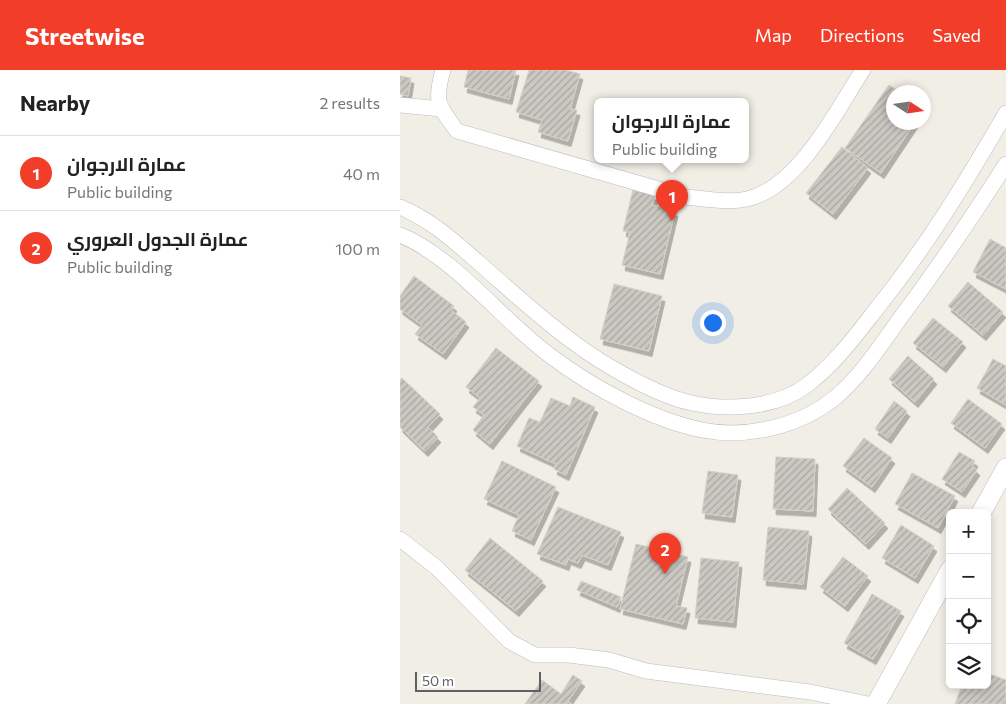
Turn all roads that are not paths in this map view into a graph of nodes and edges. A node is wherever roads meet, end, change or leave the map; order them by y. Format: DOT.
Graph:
graph roads {
  1 [pos="443,70"];
  2 [pos="863,70"];
  3 [pos="400,105"];
  4 [pos="440,109"];
  5 [pos="1006,113"];
  6 [pos="1006,164"];
  7 [pos="400,206"];
  8 [pos="400,235"];
  9 [pos="1006,468"];
  10 [pos="983,509"];
  11 [pos="400,539"];
  12 [pos="946,577"];
  13 [pos="868,704"];
  14 [pos="876,704"];
  1 -- 4 [label="street"];
  2 -- 4 [label="street"];
  3 -- 4 [label="street"];
  5 -- 7 [label="street"];
  6 -- 8 [label="street"];
  9 -- 10 [label="street"];
  11 -- 13 [label="street"];
  12 -- 14 [label="street"];
}
